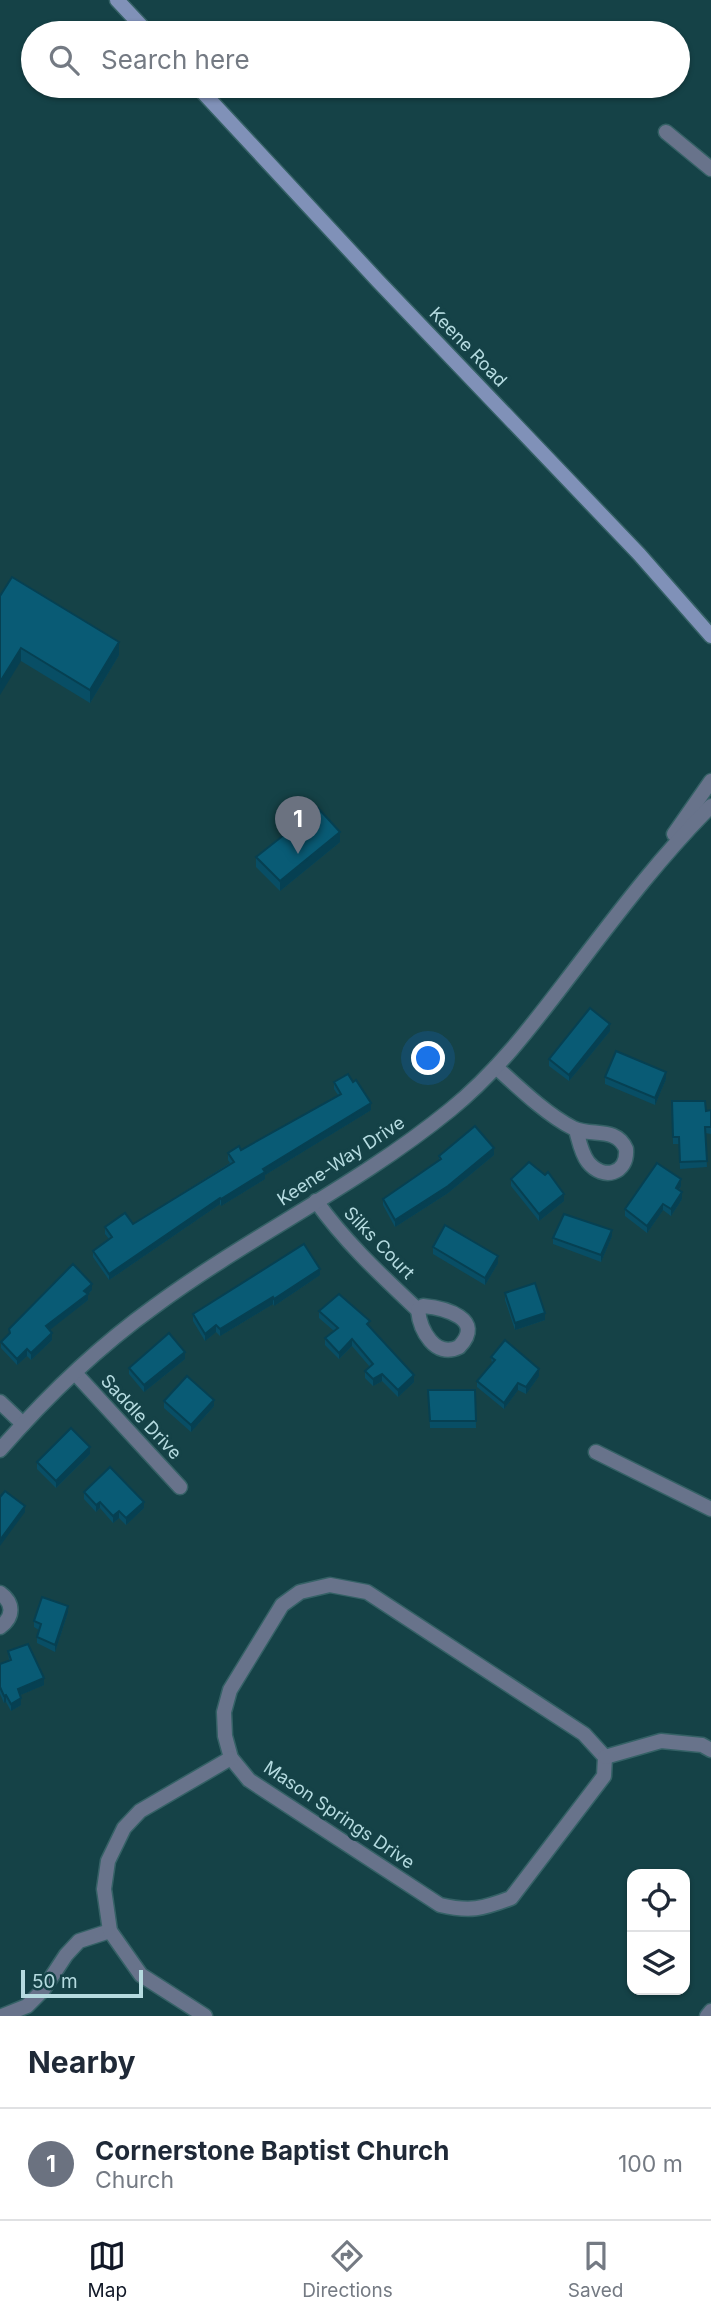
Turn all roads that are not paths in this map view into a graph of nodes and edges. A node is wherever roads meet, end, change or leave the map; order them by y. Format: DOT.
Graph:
graph roads {
  1 [pos="117,0"];
  2 [pos="137,21"];
  3 [pos="208,98"];
  4 [pos="666,132"];
  5 [pos="711,169"];
  6 [pos="711,636"];
  7 [pos="711,781"];
  8 [pos="711,806"];
  9 [pos="660,860"];
  10 [pos="496,1067"];
  11 [pos="576,1129"];
  12 [pos="316,1201"];
  13 [pos="418,1310"];
  14 [pos="75,1373"];
  15 [pos="0,1402"];
  16 [pos="23,1424"];
  17 [pos="0,1450"];
  18 [pos="596,1452"];
  19 [pos="180,1488"];
  20 [pos="711,1509"];
  21 [pos="0,1593"];
  22 [pos="0,1627"];
  23 [pos="711,1750"];
  24 [pos="605,1757"];
  25 [pos="231,1758"];
  26 [pos="110,1931"];
  27 [pos="711,2011"];
  28 [pos="2,2016"];
  29 [pos="205,2016"];
  30 [pos="707,2016"];
  1 -- 2 [label="main road"];
  3 -- 6 [label="main road, Keene Road"];
  4 -- 5 [label="street"];
  7 -- 9 [label="street, Keene-Way Drive"];
  8 -- 9 [label="street, Keene-Way Drive"];
  9 -- 10 [label="street, Keene-Way Drive"];
  10 -- 11 [label="street"];
  10 -- 12 [label="street, Keene-Way Drive"];
  12 -- 13 [label="street, Silks Court"];
  12 -- 14 [label="street, Keene-Way Drive"];
  14 -- 16 [label="street, Keene-Way Drive"];
  14 -- 19 [label="street, Saddle Drive"];
  15 -- 16 [label="street"];
  16 -- 17 [label="street, Keene-Way Drive"];
  18 -- 20 [label="street"];
  21 -- 22 [label="street"];
  23 -- 24 [label="street"];
  24 -- 25 [label="street, Mason Springs Drive"];
  24 -- 25 [label="street"];
  25 -- 26 [label="street"];
  26 -- 28 [label="street"];
  26 -- 29 [label="street"];
  27 -- 30 [label="street"];
}
